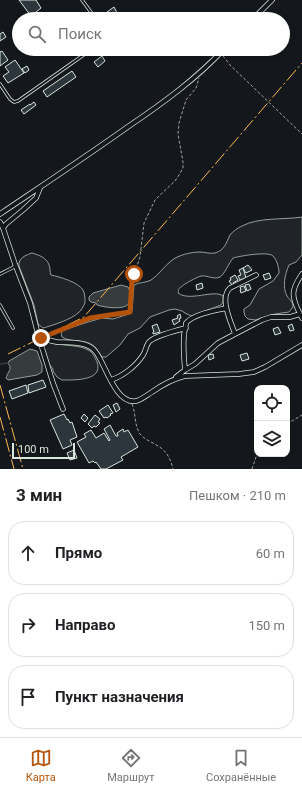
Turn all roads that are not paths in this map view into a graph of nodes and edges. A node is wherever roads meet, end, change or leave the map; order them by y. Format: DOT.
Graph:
graph roads {
  1 [pos="82,0"];
  2 [pos="272,0"];
  3 [pos="91,12"];
  4 [pos="260,12"];
  5 [pos="82,56"];
  6 [pos="218,56"];
  7 [pos="0,84"];
  8 [pos="40,187"];
  9 [pos="0,214"];
  10 [pos="0,222"];
  11 [pos="3,228"];
  12 [pos="16,266"];
  13 [pos="0,274"];
  14 [pos="302,274"];
  15 [pos="256,275"];
  16 [pos="0,305"];
  17 [pos="226,308"];
  18 [pos="301,316"];
  19 [pos="13,328"];
  20 [pos="186,328"];
  21 [pos="235,334"];
  22 [pos="39,338"];
  23 [pos="302,345"];
  24 [pos="185,370"];
  25 [pos="174,379"];
  26 [pos="111,380"];
  27 [pos="63,409"];
  1 -- 3 [label="lane"];
  2 -- 4 [label="street"];
  5 -- 7 [label="lane"];
  6 -- 8 [label="street"];
  8 -- 9 [label="street"];
  8 -- 11 [label="street"];
  10 -- 11 [label="street"];
  11 -- 12 [label="street"];
  12 -- 13 [label="lane"];
  12 -- 22 [label="street"];
  14 -- 18 [label="street"];
  15 -- 17 [label="street"];
  16 -- 19 [label="lane"];
  17 -- 20 [label="street"];
  17 -- 21 [label="street"];
  18 -- 21 [label="street"];
  20 -- 24 [label="street"];
  20 -- 26 [label="street"];
  21 -- 24 [label="street"];
  22 -- 26 [label="street"];
  22 -- 27 [label="street"];
  23 -- 25 [label="street"];
  24 -- 25 [label="street"];
  25 -- 26 [label="street"];
}
